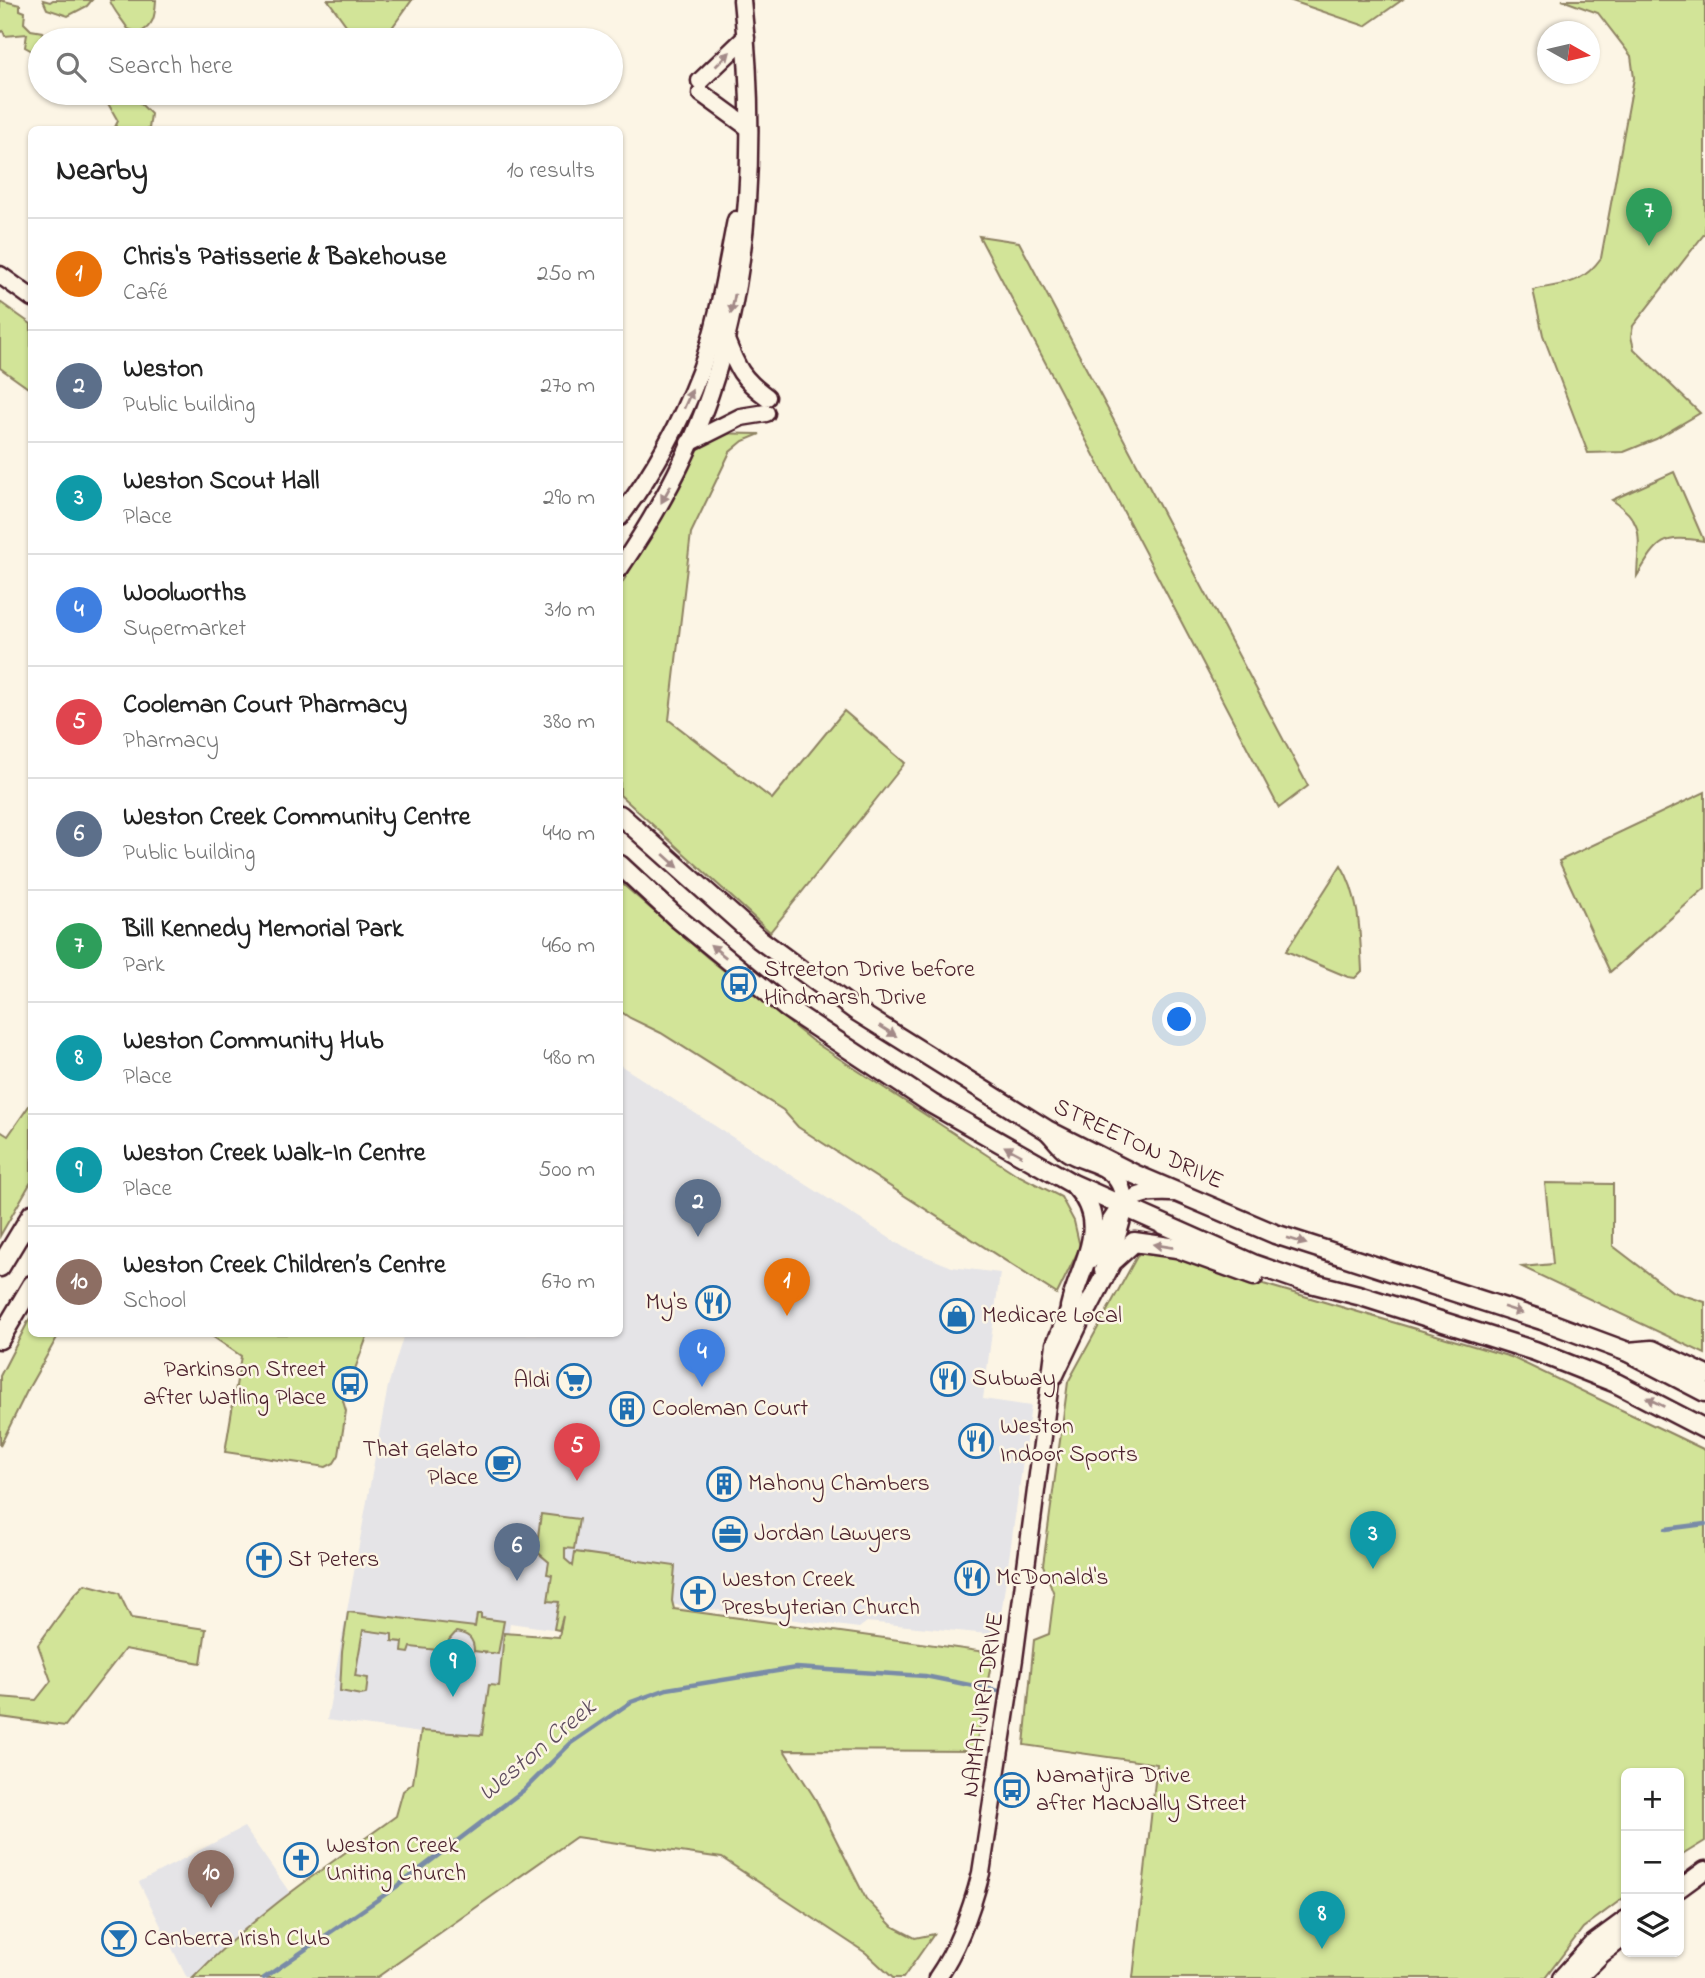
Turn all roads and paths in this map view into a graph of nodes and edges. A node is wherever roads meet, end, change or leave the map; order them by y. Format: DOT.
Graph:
graph roads {
  1 [pos="742,0"];
  2 [pos="746,37"];
  3 [pos="749,128"];
  4 [pos="748,163"];
  5 [pos="0,275"];
  6 [pos="28,295"];
  7 [pos="726,340"];
  8 [pos="689,443"];
  9 [pos="623,512"];
  10 [pos="623,564"];
  11 [pos="623,818"];
  12 [pos="623,868"];
  13 [pos="1047,1130"];
  14 [pos="1073,1184"];
  15 [pos="1178,1193"];
  16 [pos="1122,1207"];
  17 [pos="28,1221"];
  18 [pos="0,1267"];
  19 [pos="1299,1280"];
  20 [pos="28,1292"];
  21 [pos="1079,1308"];
  22 [pos="0,1339"];
  23 [pos="1628,1352"];
  24 [pos="1705,1376"];
  25 [pos="1705,1392"];
  26 [pos="1701,1425"];
  27 [pos="1705,1870"];
  28 [pos="1684,1885"];
  29 [pos="1621,1923"];
  30 [pos="1621,1940"];
  31 [pos="937,1978"];
  32 [pos="1561,1978"];
  33 [pos="1578,1978"];
  1 -- 2 [label="main road"];
  2 -- 3 [label="main road"];
  3 -- 2 [label="main road, one-way"];
  3 -- 4 [label="main road"];
  4 -- 7 [label="main road, one-way"];
  9 -- 4 [label="main road, one-way"];
  5 -- 6 [label="main road"];
  7 -- 8 [label="main road"];
  7 -- 8 [label="main road"];
  8 -- 10 [label="main road, one-way"];
  11 -- 13 [label="main road, STREETON DRIVE, one-way"];
  14 -- 12 [label="main road, one-way"];
  13 -- 15 [label="main road, STREETON DRIVE"];
  13 -- 16 [label="main road"];
  14 -- 16 [label="main road"];
  14 -- 21 [label="main road"];
  15 -- 16 [label="main road"];
  15 -- 23 [label="main road, STREETON DRIVE, one-way"];
  16 -- 19 [label="main road"];
  16 -- 21 [label="main road, NAMATJIRA DRIVE"];
  17 -- 18 [label="main road"];
  19 -- 21 [label="main road, one-way"];
  26 -- 19 [label="main road, one-way"];
  20 -- 22 [label="main road"];
  21 -- 31 [label="main road, NAMATJIRA DRIVE"];
  23 -- 24 [label="main road"];
  23 -- 25 [label="main road, STREETON DRIVE"];
  27 -- 28 [label="main road"];
  29 -- 32 [label="main road"];
  30 -- 33 [label="main road"];
}
